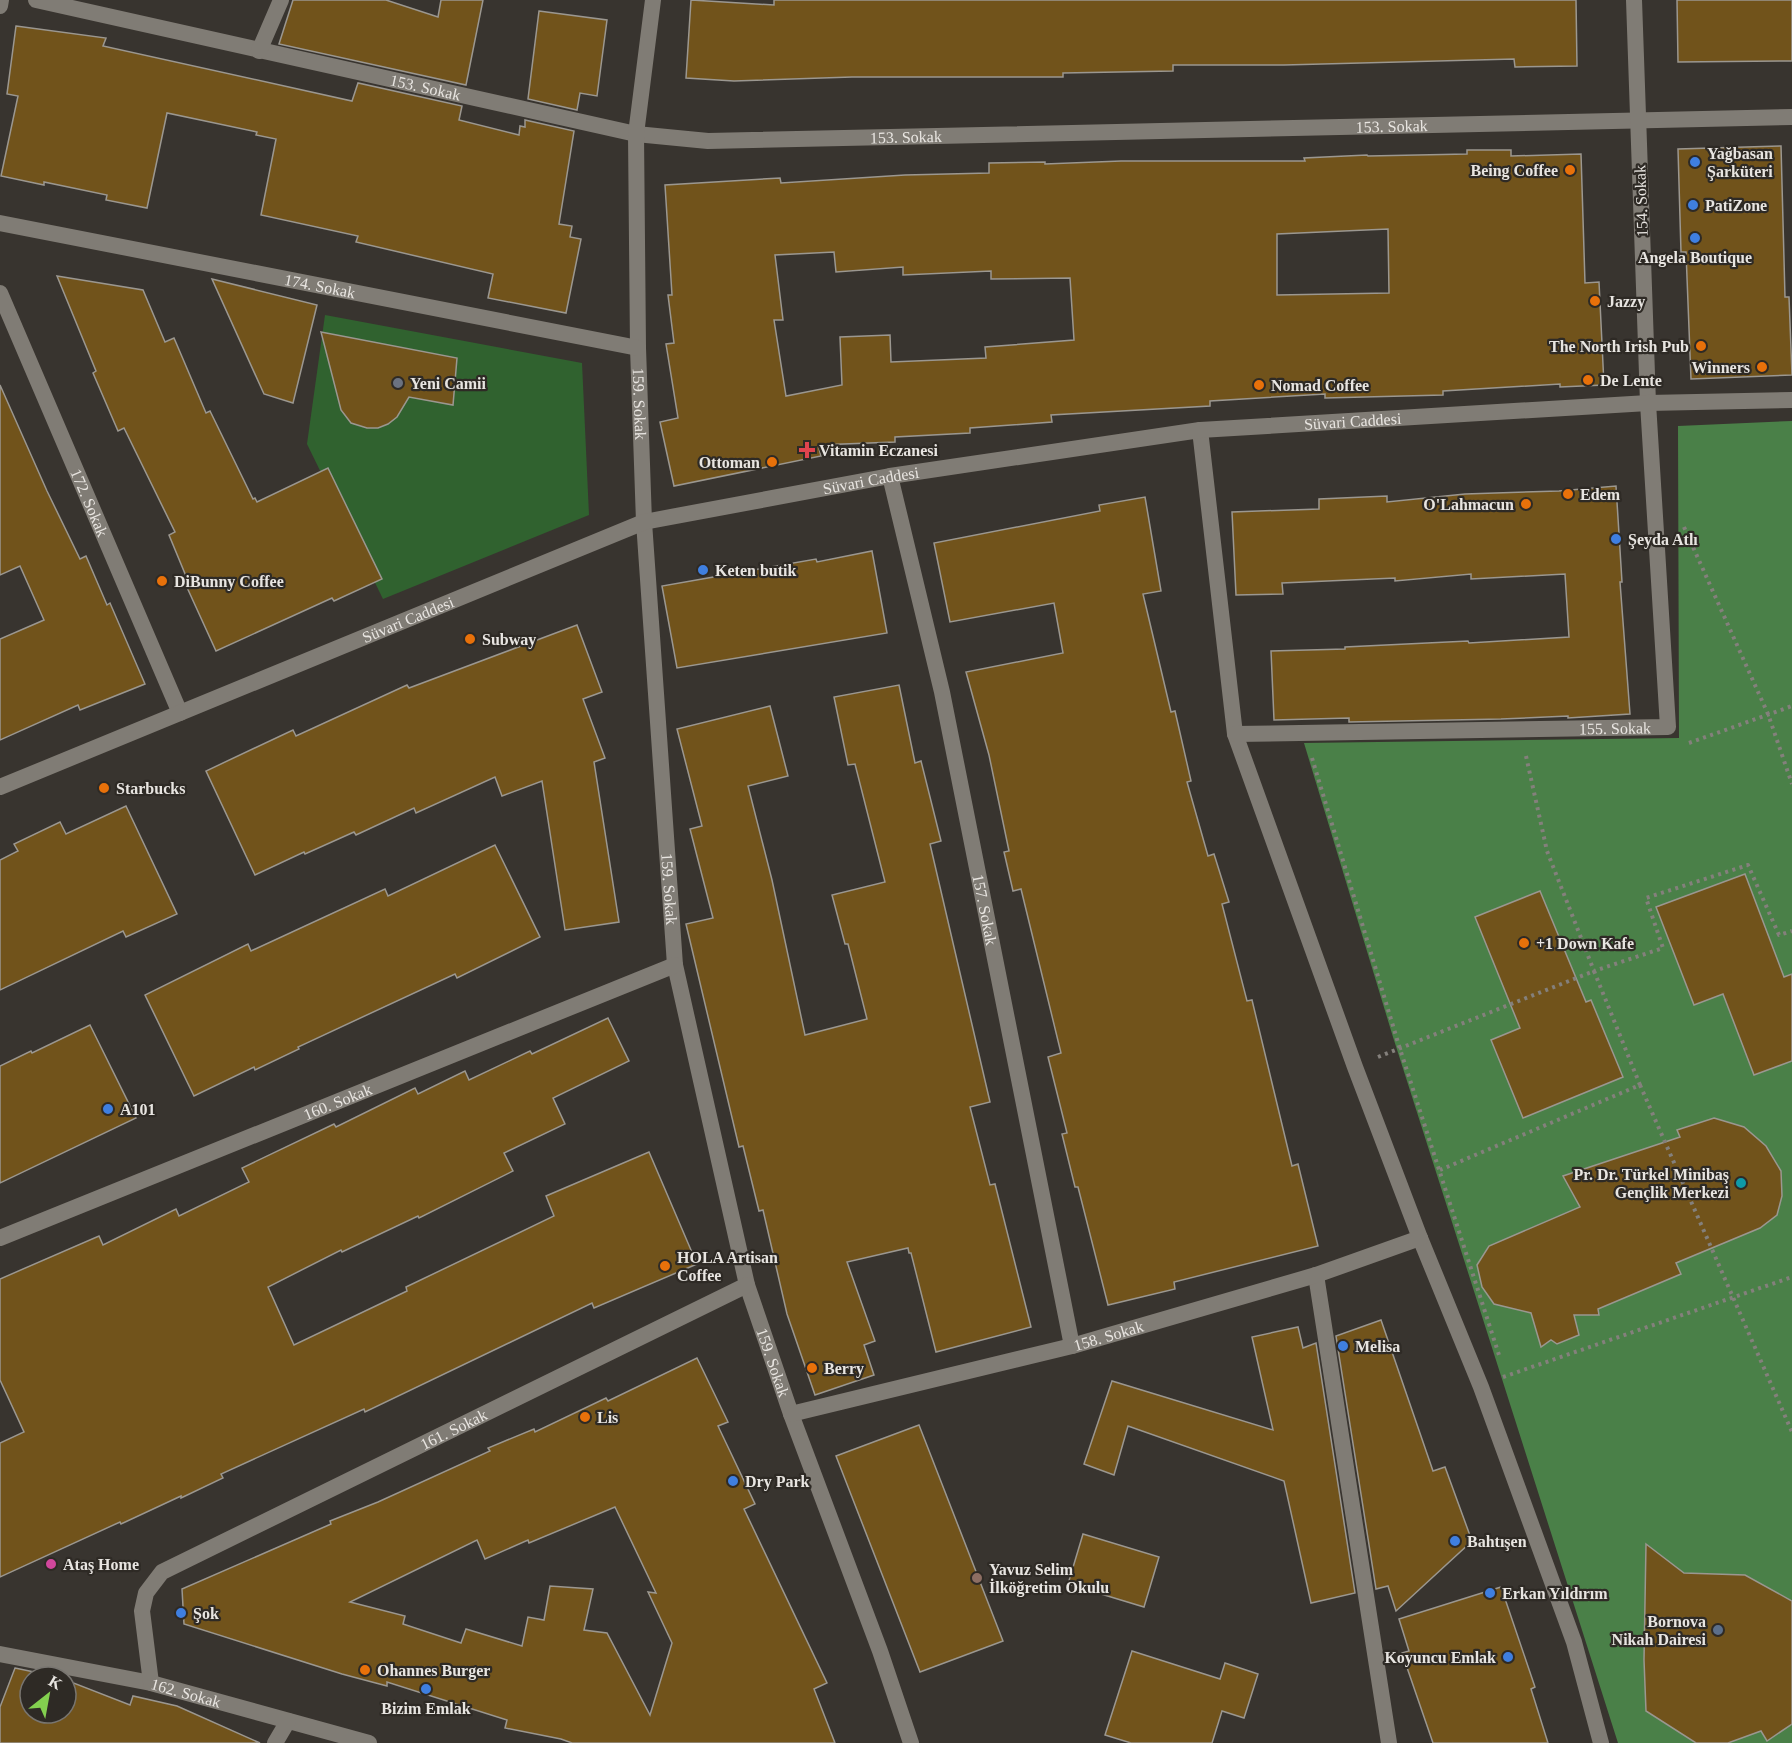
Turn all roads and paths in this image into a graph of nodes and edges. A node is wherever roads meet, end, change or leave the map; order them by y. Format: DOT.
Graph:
graph roads {
  1 [pos="1,0"];
  2 [pos="36,0"];
  3 [pos="281,0"];
  4 [pos="653,0"];
  5 [pos="1634,0"];
  6 [pos="0,6"];
  7 [pos="259,51"];
  8 [pos="1792,117"];
  9 [pos="1638,120"];
  10 [pos="636,134"];
  11 [pos="0,223"];
  12 [pos="0,293"];
  13 [pos="638,348"];
  14 [pos="1792,400"];
  15 [pos="1648,403"];
  16 [pos="1200,430"];
  17 [pos="890,476"];
  18 [pos="1680,518"];
  19 [pos="644,522"];
  20 [pos="1792,706"];
  21 [pos="180,714"];
  22 [pos="1768,714"];
  23 [pos="1235,734"];
  24 [pos="1309,748"];
  25 [pos="1524,749"];
  26 [pos="1792,784"];
  27 [pos="0,787"];
  28 [pos="1792,931"];
  29 [pos="675,965"];
  30 [pos="1594,971"];
  31 [pos="1400,1049"];
  32 [pos="1355,1066"];
  33 [pos="1640,1085"];
  34 [pos="1440,1170"];
  35 [pos="0,1238"];
  36 [pos="1420,1238"];
  37 [pos="1316,1275"];
  38 [pos="1792,1277"];
  39 [pos="747,1284"];
  40 [pos="1732,1298"];
  41 [pos="1072,1346"];
  42 [pos="1506,1376"];
  43 [pos="1480,1386"];
  44 [pos="791,1413"];
  45 [pos="1792,1432"];
  46 [pos="0,1654"];
  47 [pos="151,1683"];
  48 [pos="288,1721"];
  49 [pos="275,1743"];
  50 [pos="369,1743"];
  51 [pos="911,1743"];
  52 [pos="1389,1743"];
  53 [pos="1600,1743"];
  1 -- 6 [label="street"];
  2 -- 7 [label="street, 153. Sokak"];
  3 -- 7 [label="street"];
  4 -- 10 [label="street, 159. Sokak"];
  5 -- 9 [label="street, 154. Sokak"];
  7 -- 10 [label="street, 153. Sokak"];
  8 -- 9 [label="street, 153. Sokak"];
  9 -- 10 [label="street, 153. Sokak"];
  9 -- 15 [label="street, 154. Sokak"];
  10 -- 13 [label="street, 159. Sokak"];
  11 -- 13 [label="street, 174. Sokak"];
  12 -- 21 [label="street, 172. Sokak"];
  13 -- 19 [label="street, 159. Sokak"];
  14 -- 15 [label="street, Süvari Caddesi"];
  15 -- 16 [label="street, Süvari Caddesi"];
  15 -- 23 [label="street, 155. Sokak"];
  16 -- 17 [label="street, Süvari Caddesi"];
  16 -- 23 [label="street"];
  17 -- 19 [label="street, Süvari Caddesi"];
  17 -- 41 [label="street, 157. Sokak"];
  18 -- 22 [label="path"];
  19 -- 21 [label="street, Süvari Caddesi"];
  19 -- 29 [label="street, 159. Sokak"];
  20 -- 22 [label="path"];
  21 -- 27 [label="street, Süvari Caddesi"];
  22 -- 26 [label="path"];
  23 -- 32 [label="street"];
  24 -- 31 [label="path"];
  25 -- 30 [label="path"];
  28 -- 30 [label="path"];
  29 -- 35 [label="street, 160. Sokak"];
  29 -- 39 [label="street, 159. Sokak"];
  30 -- 31 [label="path"];
  30 -- 33 [label="path"];
  31 -- 32 [label="path"];
  31 -- 34 [label="path"];
  32 -- 36 [label="street"];
  33 -- 34 [label="path"];
  33 -- 40 [label="path"];
  34 -- 42 [label="path"];
  36 -- 37 [label="street, 158. Sokak"];
  36 -- 43 [label="street"];
  37 -- 41 [label="street, 158. Sokak"];
  37 -- 52 [label="street"];
  38 -- 40 [label="path"];
  39 -- 44 [label="street, 159. Sokak"];
  39 -- 47 [label="street, 161. Sokak"];
  40 -- 42 [label="path"];
  40 -- 45 [label="path"];
  41 -- 44 [label="street, 158. Sokak"];
  42 -- 43 [label="path"];
  43 -- 53 [label="street"];
  44 -- 51 [label="street, 159. Sokak"];
  46 -- 47 [label="street, 162. Sokak"];
  47 -- 48 [label="street, 162. Sokak"];
  48 -- 49 [label="street"];
  48 -- 50 [label="street, 162. Sokak"];
}
